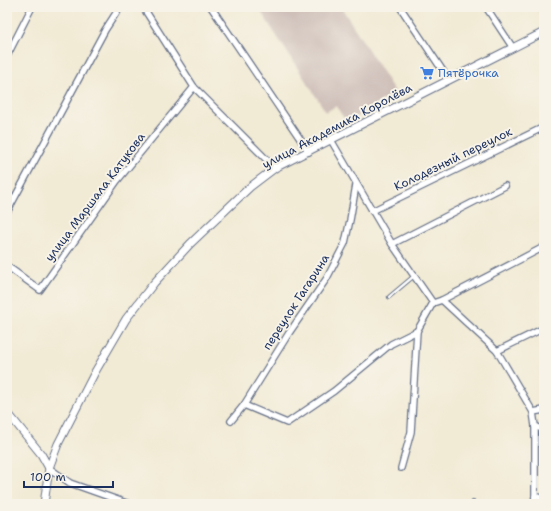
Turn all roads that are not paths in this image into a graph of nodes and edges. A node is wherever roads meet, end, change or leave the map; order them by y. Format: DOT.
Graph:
graph roads {
  1 [pos="32,7"];
  2 [pos="120,7"];
  3 [pos="143,7"];
  4 [pos="211,7"];
  5 [pos="400,7"];
  6 [pos="486,7"];
  7 [pos="540,7"];
  8 [pos="544,12"];
  9 [pos="544,32"];
  10 [pos="513,48"];
  11 [pos="7,56"];
  12 [pos="449,80"];
  13 [pos="194,87"];
  14 [pos="544,127"];
  15 [pos="331,140"];
  16 [pos="309,152"];
  17 [pos="275,168"];
  18 [pos="356,185"];
  19 [pos="505,186"];
  20 [pos="372,211"];
  21 [pos="7,212"];
  22 [pos="392,244"];
  23 [pos="544,247"];
  24 [pos="7,266"];
  25 [pos="414,276"];
  26 [pos="389,297"];
  27 [pos="442,300"];
  28 [pos="433,302"];
  29 [pos="544,328"];
  30 [pos="417,331"];
  31 [pos="497,351"];
  32 [pos="244,405"];
  33 [pos="544,410"];
  34 [pos="7,412"];
  35 [pos="533,412"];
  36 [pos="232,421"];
  37 [pos="535,426"];
  38 [pos="544,430"];
  39 [pos="49,468"];
  40 [pos="401,468"];
  41 [pos="535,496"];
  42 [pos="544,499"];
  43 [pos="44,504"];
  44 [pos="129,504"];
  45 [pos="534,504"];
  1 -- 11 [label="street"];
  2 -- 21 [label="street"];
  3 -- 13 [label="street"];
  4 -- 16 [label="street"];
  5 -- 12 [label="street"];
  6 -- 10 [label="street"];
  7 -- 8 [label="street"];
  9 -- 10 [label="street, улица Академика Королёва"];
  10 -- 12 [label="street, улица Академика Королёва"];
  12 -- 15 [label="street, улица Академика Королёва"];
  13 -- 17 [label="street"];
  13 -- 24 [label="street, улица Маршала Катукова"];
  14 -- 20 [label="street, Колодезный переулок"];
  15 -- 16 [label="street, улица Академика Королёва"];
  15 -- 18 [label="street"];
  16 -- 17 [label="street, улица Академика Королёва"];
  17 -- 39 [label="street, улица Академика Королёва"];
  18 -- 20 [label="street"];
  18 -- 32 [label="street, переулок Гагарина"];
  19 -- 22 [label="street"];
  20 -- 22 [label="street"];
  22 -- 25 [label="street"];
  23 -- 27 [label="street"];
  25 -- 26 [label="lane"];
  25 -- 28 [label="street"];
  27 -- 28 [label="street"];
  27 -- 31 [label="street"];
  28 -- 30 [label="street"];
  29 -- 31 [label="street"];
  30 -- 32 [label="street"];
  30 -- 40 [label="street"];
  31 -- 35 [label="street"];
  32 -- 36 [label="street, переулок Гагарина"];
  33 -- 35 [label="street"];
  34 -- 39 [label="street"];
  35 -- 37 [label="street"];
  37 -- 38 [label="street"];
  37 -- 41 [label="street"];
  39 -- 43 [label="street, улица Академика Королёва"];
  39 -- 44 [label="street"];
  41 -- 42 [label="street"];
  41 -- 45 [label="street"];
}
